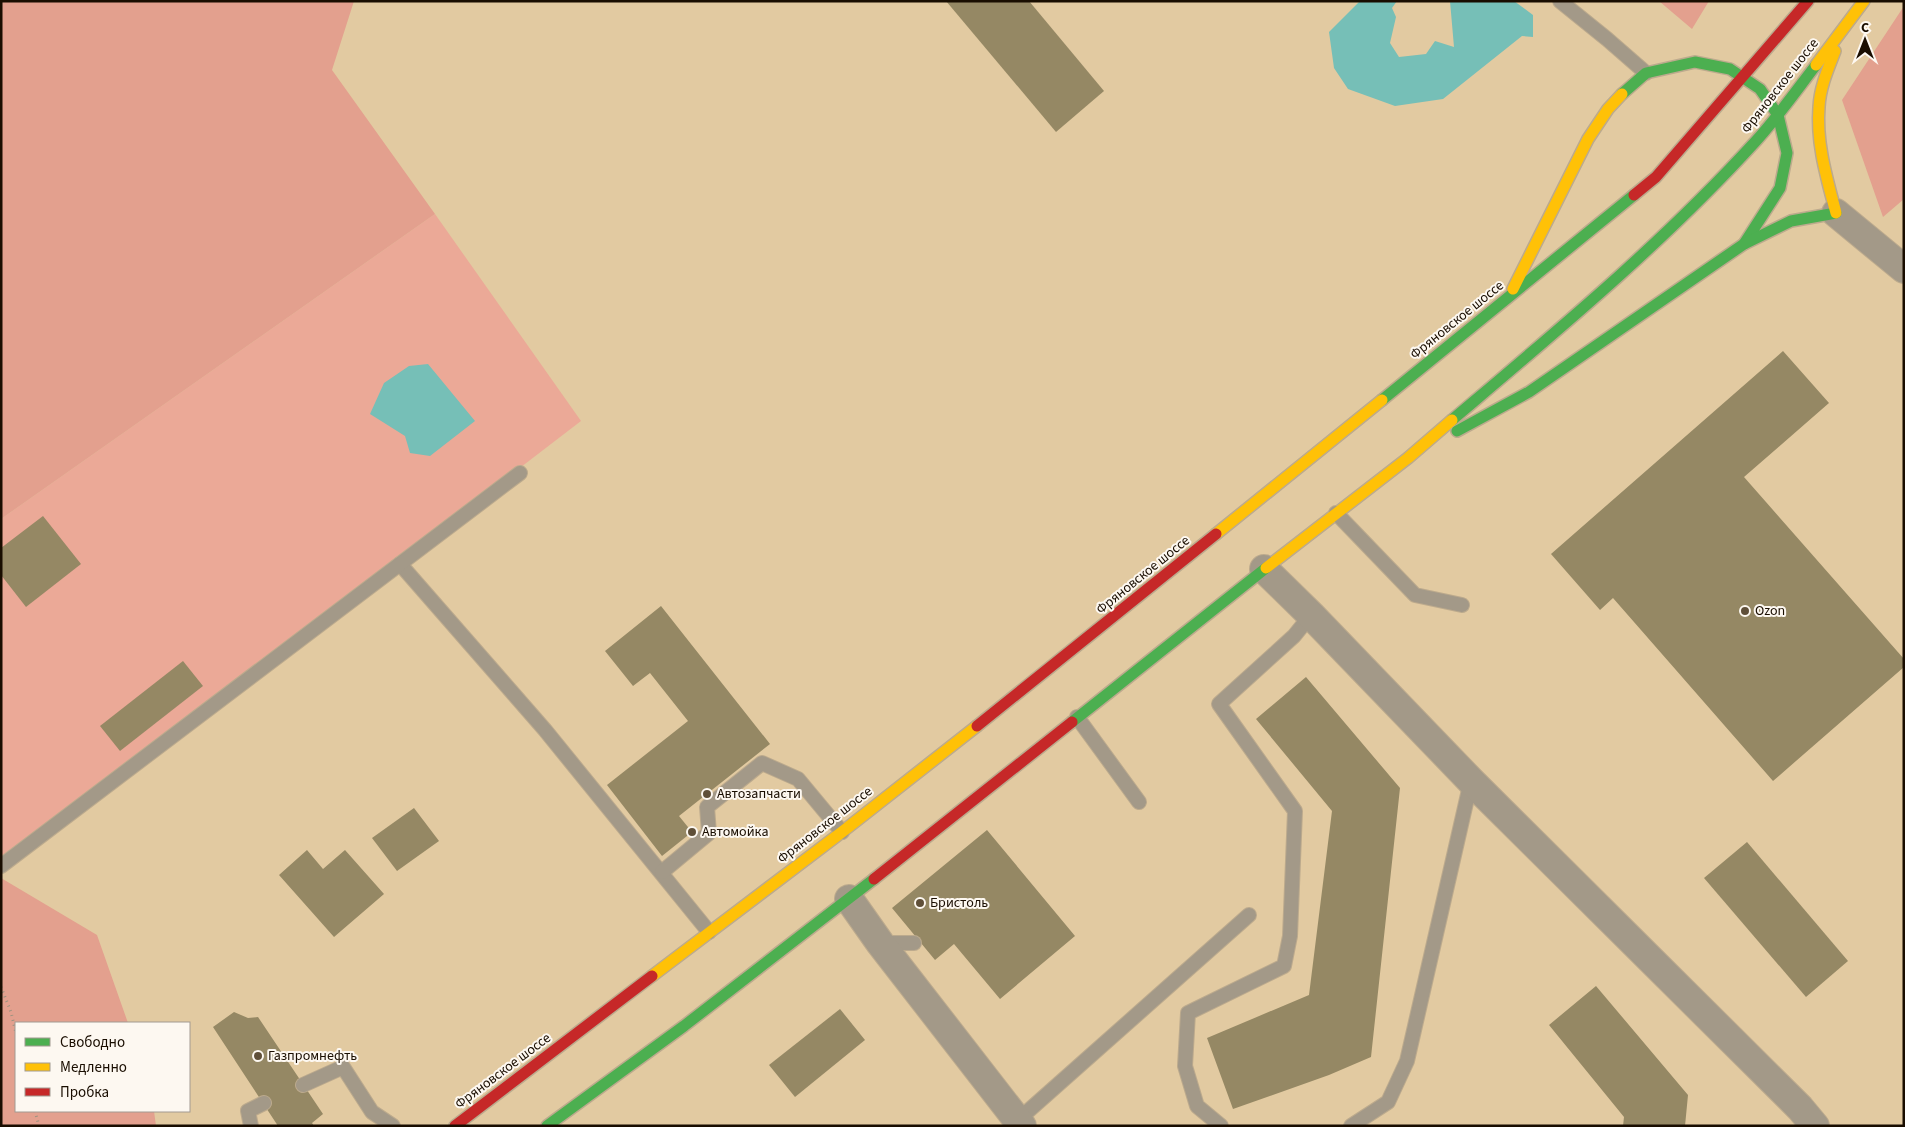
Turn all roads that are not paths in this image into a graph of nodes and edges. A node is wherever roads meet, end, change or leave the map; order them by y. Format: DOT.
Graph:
graph roads {
  1 [pos="1560,1"];
  2 [pos="1808,1"];
  3 [pos="1864,1"];
  4 [pos="1845,27"];
  5 [pos="1646,73"];
  6 [pos="1744,77"];
  7 [pos="1778,115"];
  8 [pos="1799,150"];
  9 [pos="1816,179"];
  10 [pos="1836,213"];
  11 [pos="1744,244"];
  12 [pos="1904,269"];
  13 [pos="1509,297"];
  14 [pos="1408,458"];
  15 [pos="520,473"];
  16 [pos="1336,513"];
  17 [pos="400,564"];
  18 [pos="1264,569"];
  19 [pos="1462,605"];
  20 [pos="1311,616"];
  21 [pos="1077,717"];
  22 [pos="1471,780"];
  23 [pos="1139,802"];
  24 [pos="842,832"];
  25 [pos="1,866"];
  26 [pos="662,872"];
  27 [pos="849,899"];
  28 [pos="1249,915"];
  29 [pos="709,932"];
  30 [pos="880,943"];
  31 [pos="914,943"];
  32 [pos="303,1085"];
  33 [pos="264,1103"];
  34 [pos="1020,1123"];
  35 [pos="251,1126"];
  36 [pos="393,1126"];
  37 [pos="455,1126"];
  38 [pos="547,1126"];
  39 [pos="1221,1126"];
  40 [pos="1351,1126"];
  41 [pos="1815,1126"];
  1 -- 5 [label="lane"];
  2 -- 6 [label="main road, Фряновское шоссе"];
  3 -- 4 [label="main road, Фряновское шоссе"];
  4 -- 7 [label="main road, Фряновское шоссе"];
  4 -- 10 [label="main road"];
  5 -- 6 [label="main road"];
  5 -- 13 [label="main road"];
  6 -- 7 [label="main road"];
  6 -- 13 [label="main road, Фряновское шоссе"];
  7 -- 8 [label="main road"];
  7 -- 11 [label="main road"];
  7 -- 14 [label="main road, Фряновское шоссе"];
  9 -- 10 [label="main road"];
  10 -- 11 [label="main road"];
  10 -- 12 [label="street"];
  11 -- 14 [label="main road"];
  13 -- 24 [label="main road, Фряновское шоссе"];
  14 -- 16 [label="main road, Фряновское шоссе"];
  15 -- 17 [label="lane"];
  16 -- 18 [label="main road, Фряновское шоссе"];
  16 -- 19 [label="lane"];
  17 -- 25 [label="lane"];
  17 -- 26 [label="lane"];
  18 -- 20 [label="street"];
  18 -- 21 [label="main road, Фряновское шоссе"];
  20 -- 22 [label="street"];
  20 -- 39 [label="lane"];
  21 -- 23 [label="lane"];
  21 -- 27 [label="main road, Фряновское шоссе"];
  22 -- 40 [label="lane"];
  22 -- 41 [label="street"];
  24 -- 26 [label="lane"];
  24 -- 29 [label="main road, Фряновское шоссе"];
  26 -- 29 [label="lane"];
  27 -- 30 [label="street"];
  27 -- 38 [label="main road, Фряновское шоссе"];
  28 -- 34 [label="lane"];
  29 -- 37 [label="main road, Фряновское шоссе"];
  30 -- 31 [label="lane"];
  30 -- 34 [label="street"];
  32 -- 36 [label="lane"];
  33 -- 35 [label="lane"];
}
